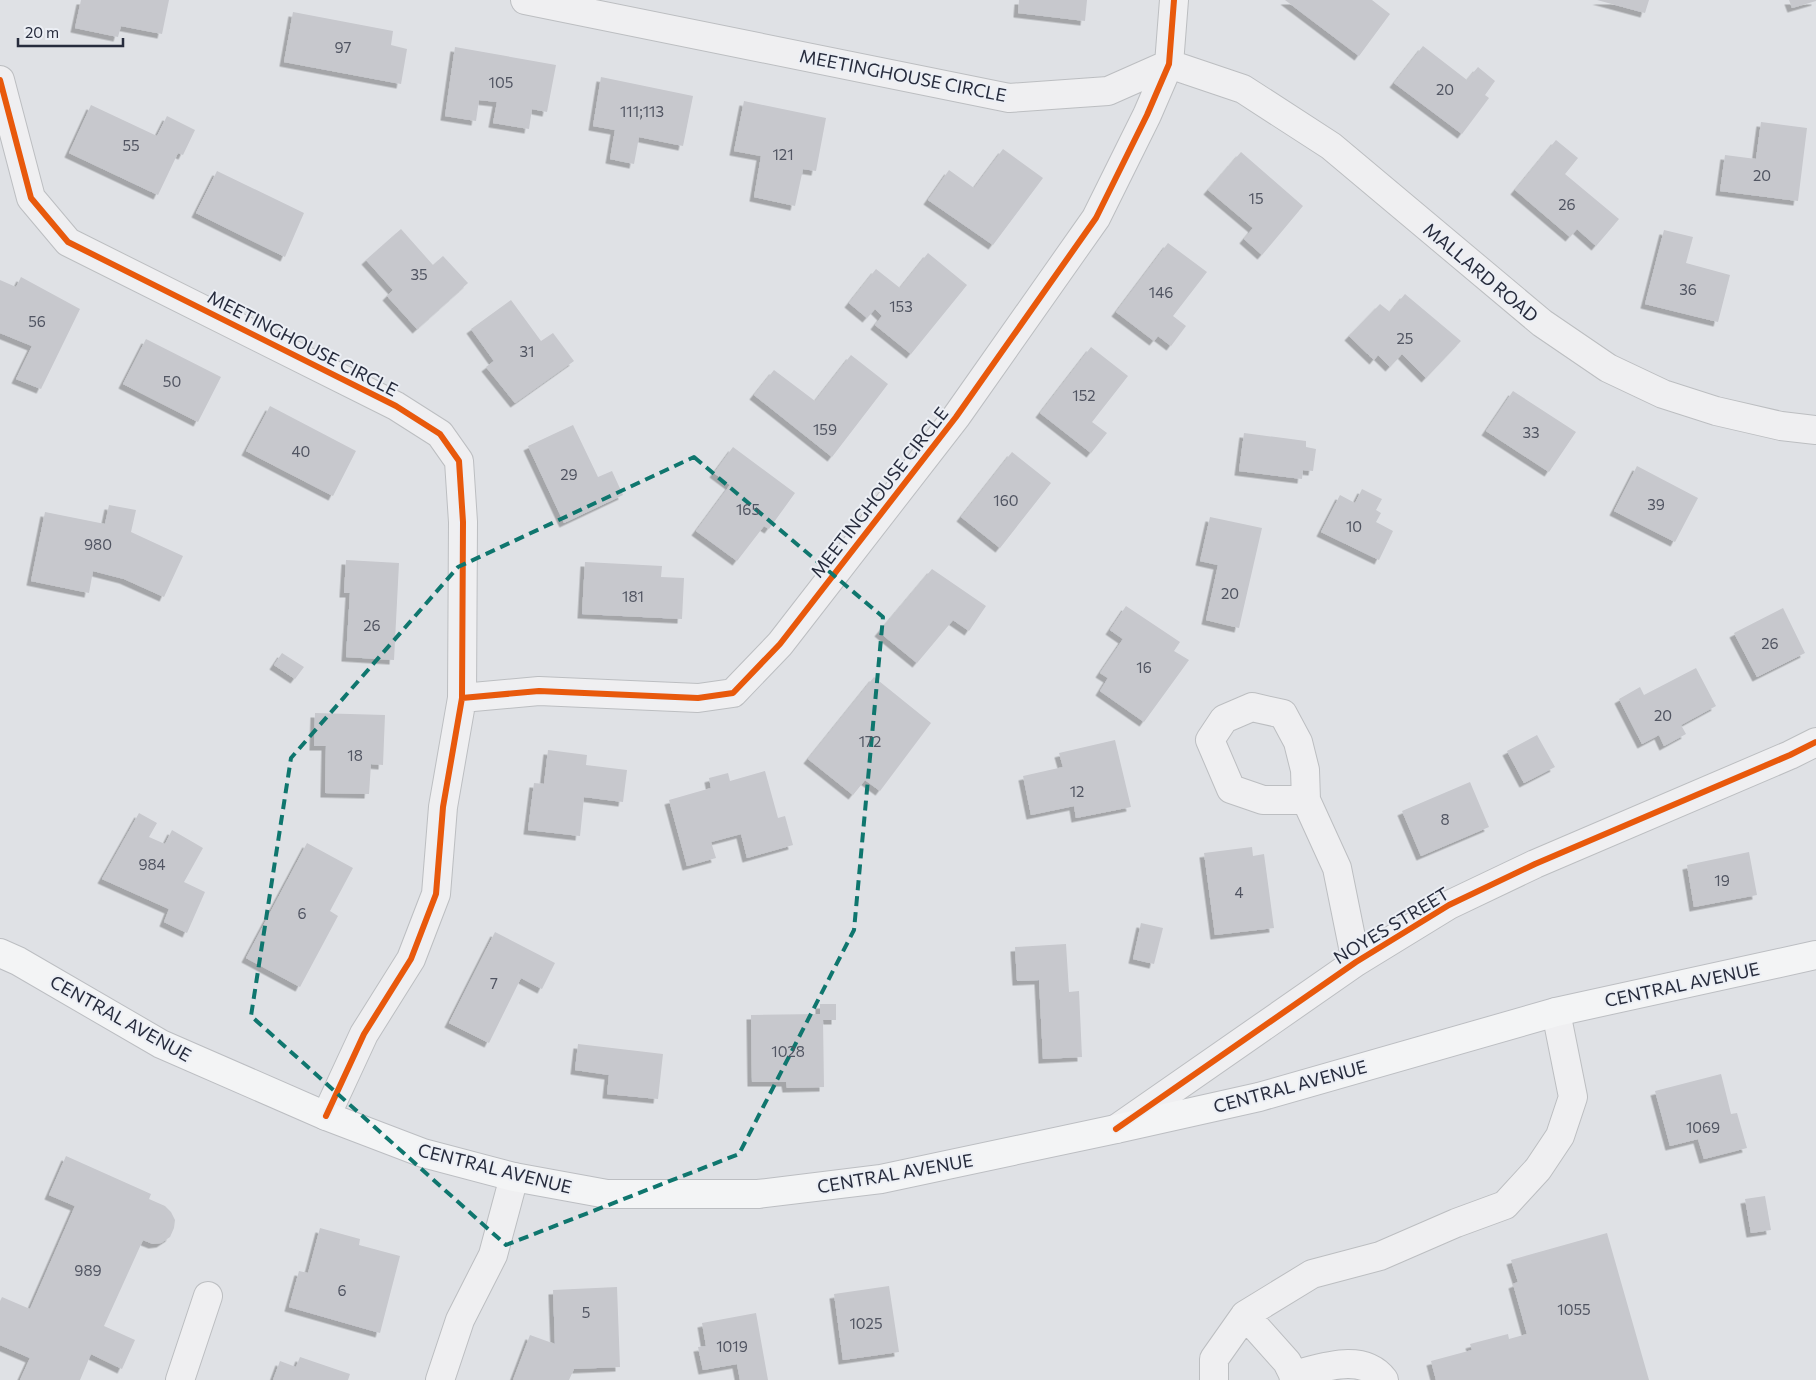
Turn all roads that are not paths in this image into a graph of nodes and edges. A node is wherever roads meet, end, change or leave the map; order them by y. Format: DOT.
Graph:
graph roads {
  1 [pos="525,0"];
  2 [pos="1174,0"];
  3 [pos="1169,64"];
  4 [pos="0,80"];
  5 [pos="1816,430"];
  6 [pos="462,698"];
  7 [pos="1816,742"];
  8 [pos="1306,800"];
  9 [pos="0,953"];
  10 [pos="1816,955"];
  11 [pos="1356,962"];
  12 [pos="1556,1012"];
  13 [pos="326,1116"];
  14 [pos="1116,1129"];
  15 [pos="514,1176"];
  16 [pos="208,1296"];
  17 [pos="1244,1315"];
  18 [pos="1294,1377"];
  19 [pos="180,1380"];
  20 [pos="440,1380"];
  21 [pos="1214,1380"];
  22 [pos="1384,1380"];
  1 -- 3 [label="street, MEETINGHOUSE CIRCLE"];
  2 -- 3 [label="street"];
  3 -- 5 [label="street, MALLARD ROAD"];
  3 -- 6 [label="street, MEETINGHOUSE CIRCLE"];
  4 -- 6 [label="street, MEETINGHOUSE CIRCLE"];
  6 -- 13 [label="street, MEETINGHOUSE CIRCLE"];
  7 -- 11 [label="street, NOYES STREET"];
  8 -- 11 [label="street"];
  9 -- 13 [label="main road, CENTRAL AVENUE"];
  10 -- 12 [label="main road, CENTRAL AVENUE"];
  11 -- 14 [label="street, NOYES STREET"];
  12 -- 14 [label="main road, CENTRAL AVENUE"];
  12 -- 17 [label="street"];
  13 -- 15 [label="main road, CENTRAL AVENUE"];
  14 -- 15 [label="main road, CENTRAL AVENUE"];
  15 -- 20 [label="street"];
  16 -- 19 [label="street"];
  17 -- 18 [label="street"];
  17 -- 21 [label="street"];
  18 -- 22 [label="street"];
}
